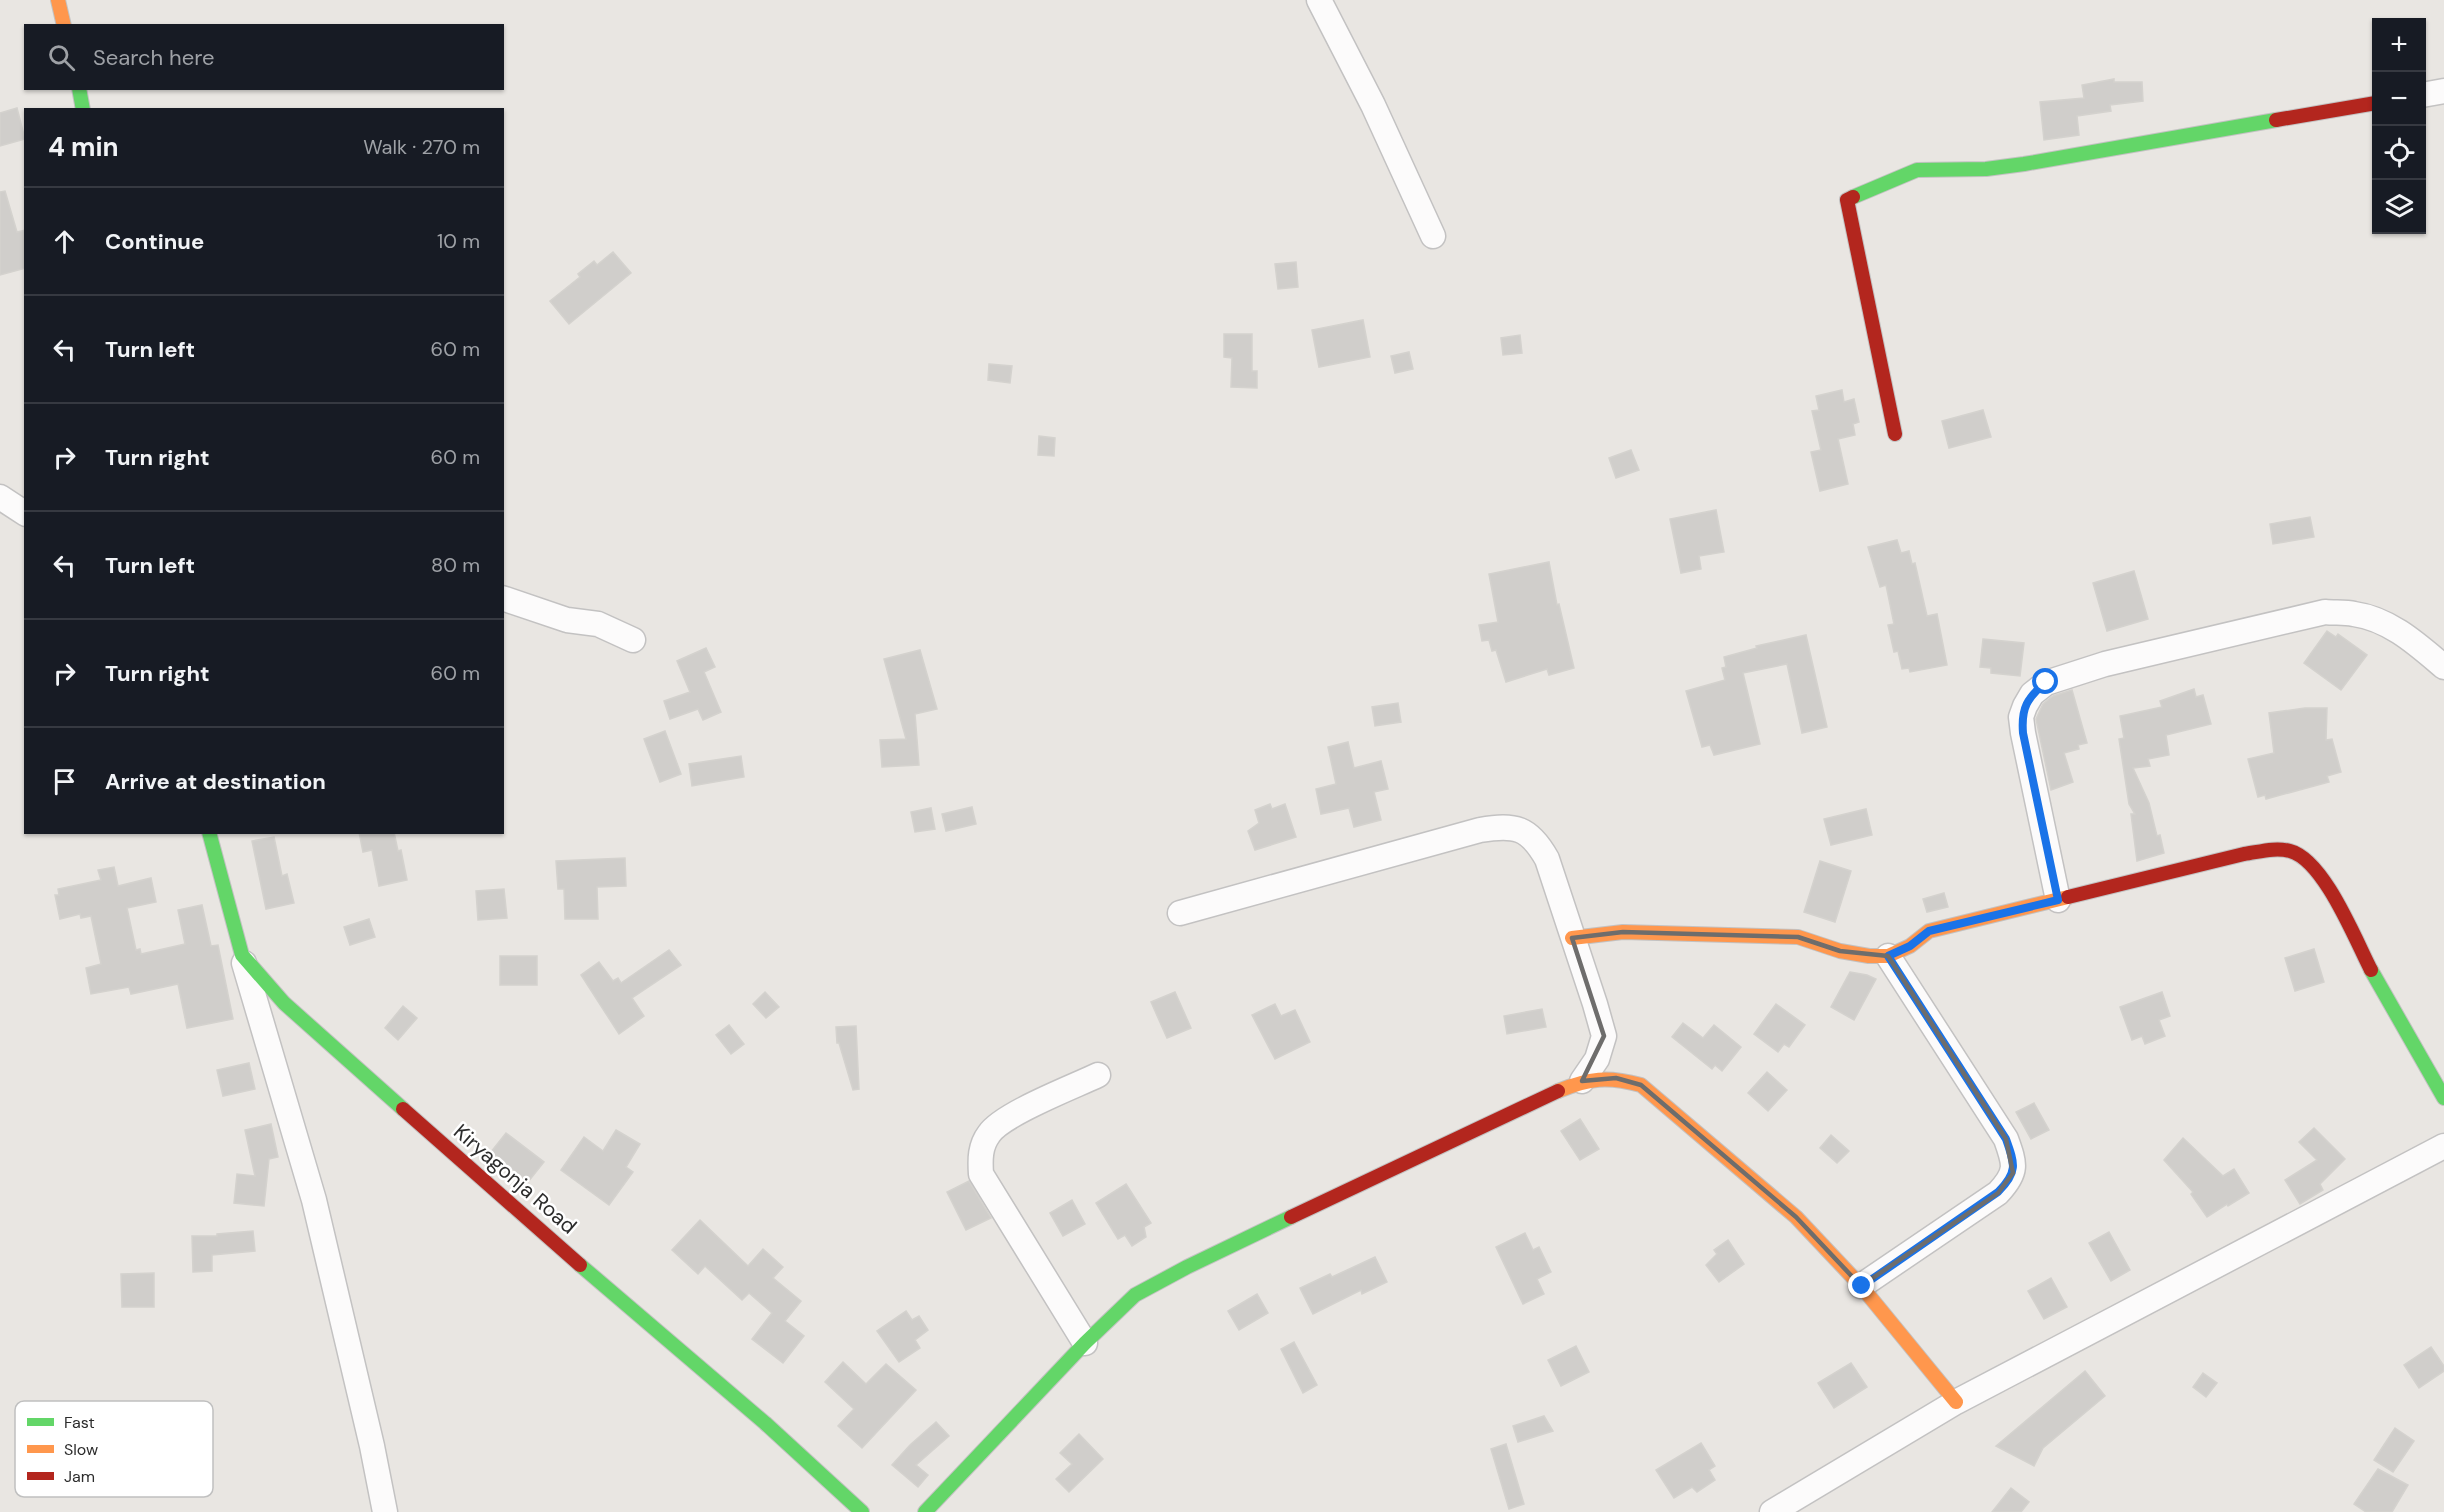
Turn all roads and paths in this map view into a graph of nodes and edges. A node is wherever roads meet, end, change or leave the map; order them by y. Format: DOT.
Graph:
graph roads {
  1 [pos="58,0"];
  2 [pos="1319,0"];
  3 [pos="64,24"];
  4 [pos="79,90"];
  5 [pos="2444,91"];
  6 [pos="2426,94"];
  7 [pos="2372,104"];
  8 [pos="83,108"];
  9 [pos="1433,236"];
  10 [pos="1895,434"];
  11 [pos="0,497"];
  12 [pos="24,513"];
  13 [pos="504,599"];
  14 [pos="633,640"];
  15 [pos="2444,667"];
  16 [pos="210,834"];
  17 [pos="2058,900"];
  18 [pos="1180,913"];
  19 [pos="1572,938"];
  20 [pos="242,955"];
  21 [pos="1888,956"];
  22 [pos="1098,1075"];
  23 [pos="1582,1082"];
  24 [pos="2444,1098"];
  25 [pos="2444,1146"];
  26 [pos="1862,1286"];
  27 [pos="1085,1343"];
  28 [pos="1956,1402"];
  29 [pos="385,1512"];
  30 [pos="862,1512"];
  31 [pos="925,1512"];
  32 [pos="1772,1512"];
  1 -- 3 [label="street"];
  2 -- 9 [label="street"];
  4 -- 8 [label="street"];
  5 -- 6 [label="street"];
  7 -- 10 [label="street"];
  11 -- 12 [label="street"];
  13 -- 14 [label="street"];
  15 -- 17 [label="street"];
  16 -- 20 [label="street, Kiryagonja Road"];
  17 -- 21 [label="street"];
  17 -- 24 [label="street"];
  18 -- 19 [label="street"];
  19 -- 21 [label="street"];
  19 -- 23 [label="street"];
  20 -- 29 [label="street"];
  20 -- 30 [label="street, Kiryagonja Road"];
  21 -- 26 [label="street"];
  22 -- 27 [label="street"];
  23 -- 26 [label="street"];
  23 -- 27 [label="street"];
  25 -- 28 [label="street"];
  26 -- 28 [label="street"];
  27 -- 31 [label="street"];
  28 -- 32 [label="street"];
}
